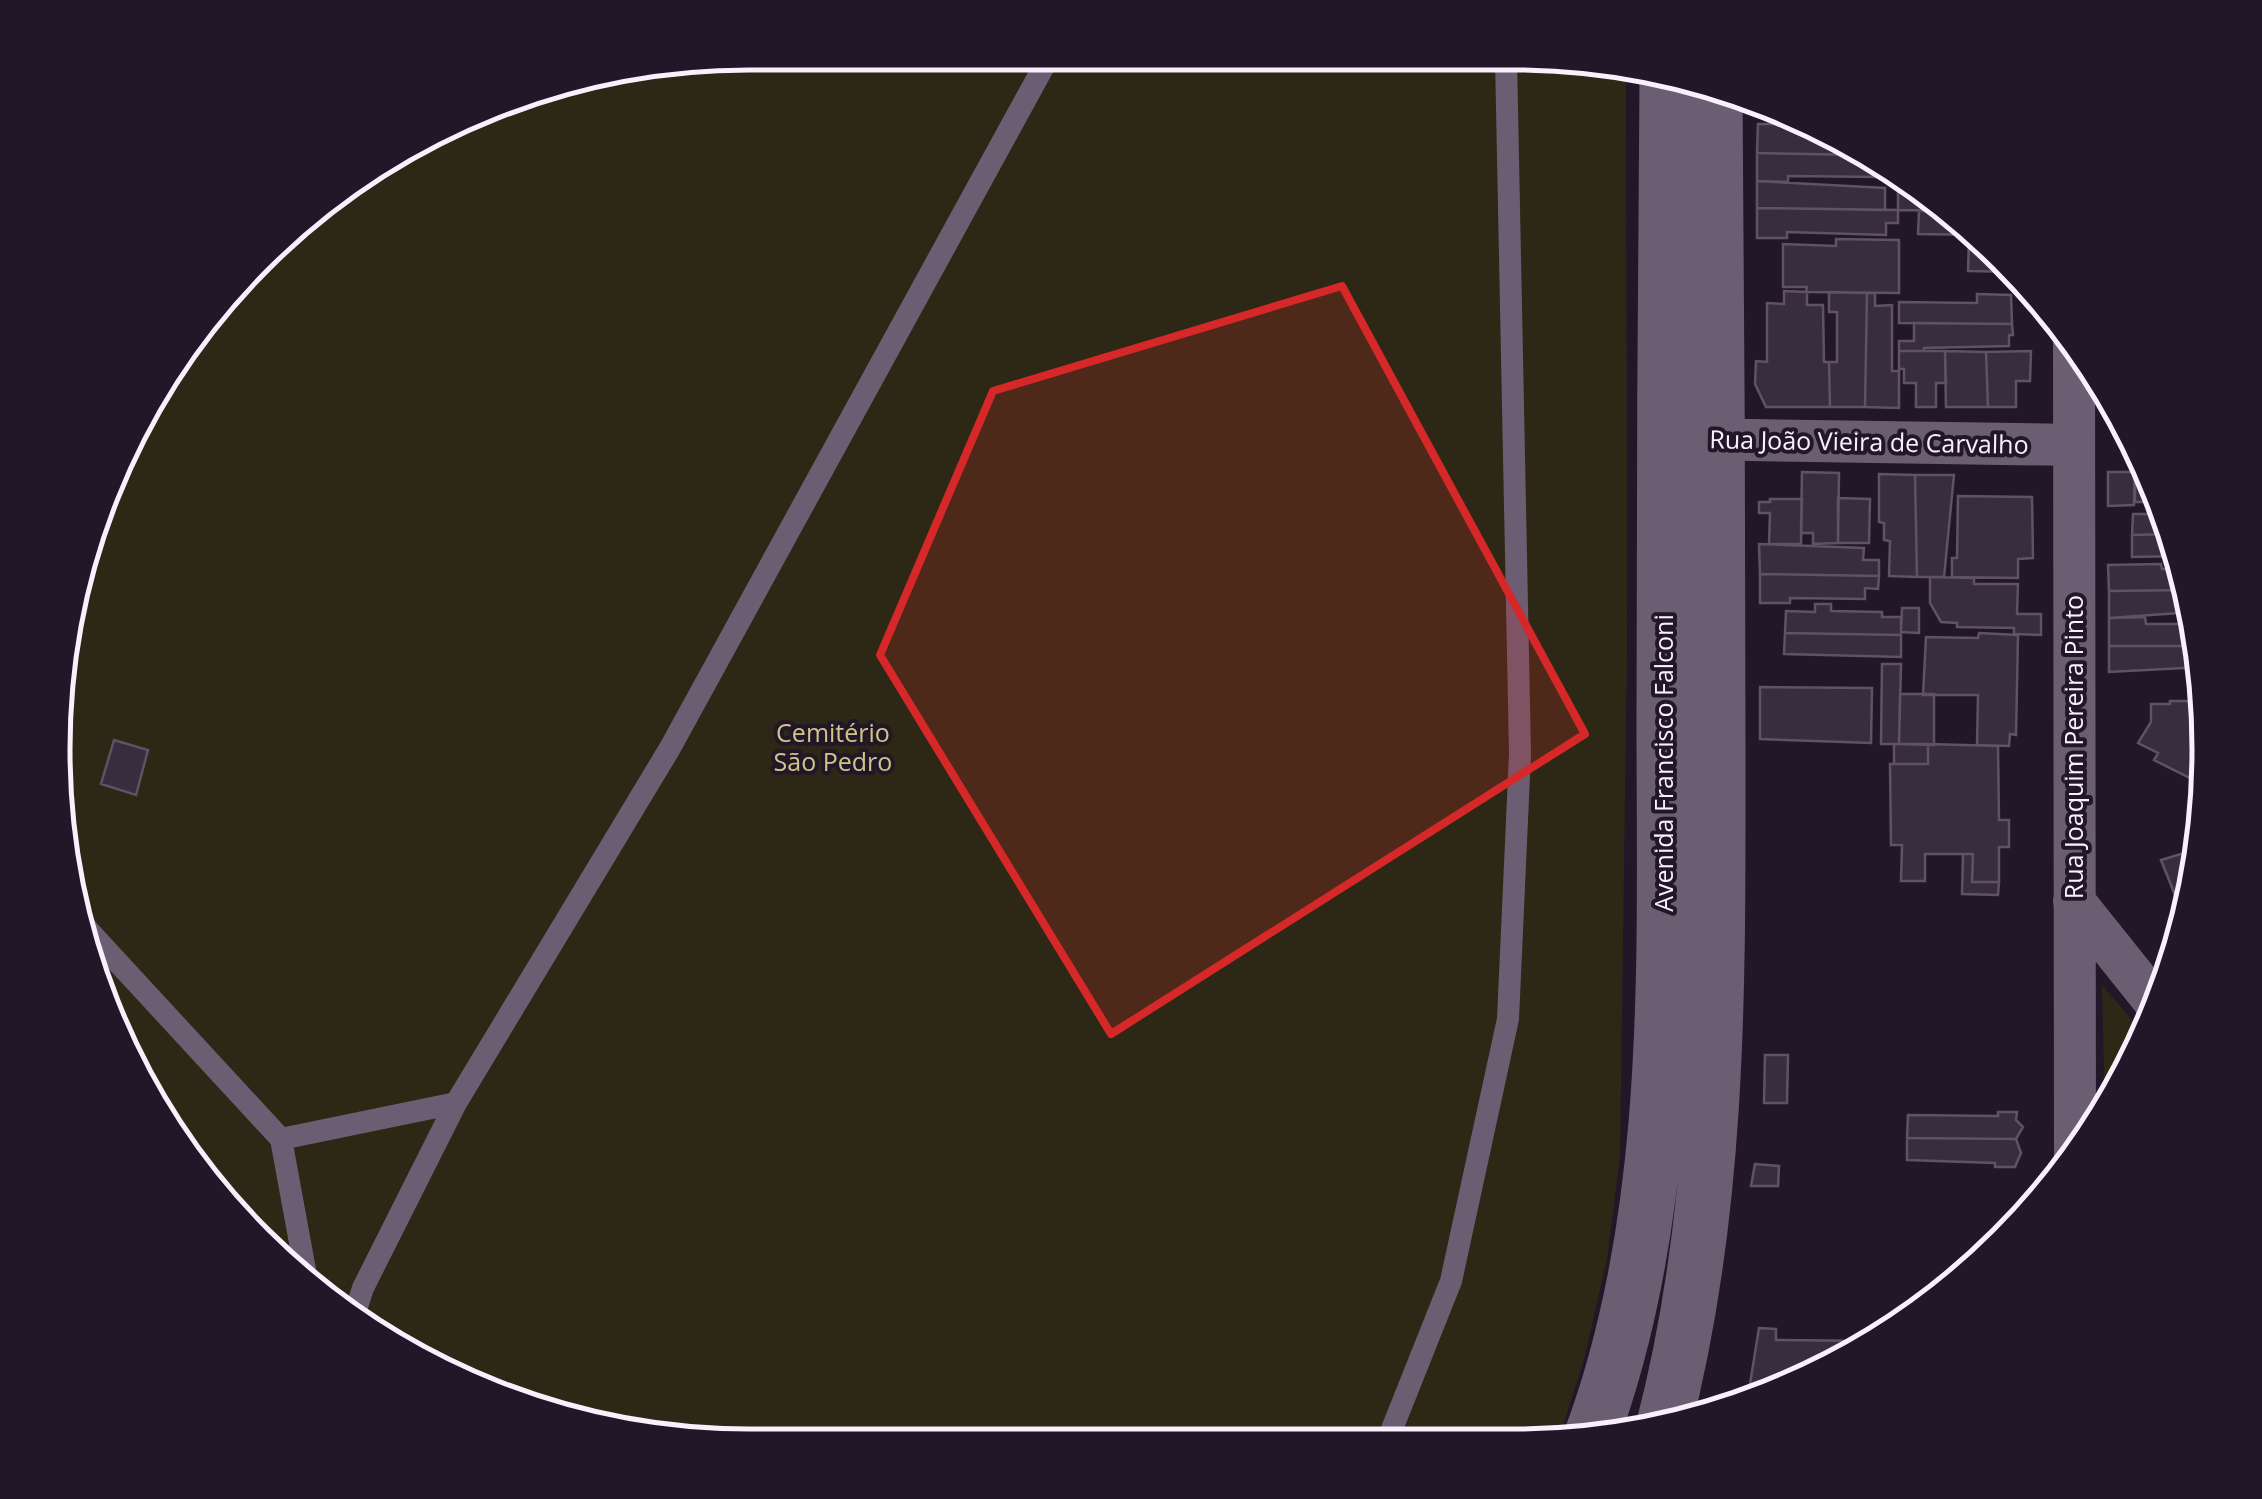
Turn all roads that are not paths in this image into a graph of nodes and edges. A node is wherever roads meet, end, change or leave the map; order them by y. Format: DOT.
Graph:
graph roads {
  1 [pos="1042,70"];
  2 [pos="1506,70"];
  3 [pos="1666,88"];
  4 [pos="1715,101"];
  5 [pos="2074,368"];
  6 [pos="1718,438"];
  7 [pos="1664,440"];
  8 [pos="2074,445"];
  9 [pos="2074,900"];
  10 [pos="98,941"];
  11 [pos="2147,992"];
  12 [pos="456,1104"];
  13 [pos="2075,1130"];
  14 [pos="281,1140"];
  15 [pos="304,1262"];
  16 [pos="358,1304"];
  17 [pos="1667,1411"];
  18 [pos="1596,1424"];
  19 [pos="1392,1429"];
  1 -- 12 [label="lane"];
  2 -- 19 [label="lane"];
  3 -- 7 [label="main road, Avenida Francisco Falconi"];
  4 -- 6 [label="main road"];
  5 -- 8 [label="street, Rua Joaquim Pereira Pinto"];
  6 -- 7 [label="street, Rua João Vieira de Carvalho"];
  6 -- 8 [label="street, Rua João Vieira de Carvalho"];
  6 -- 17 [label="main road"];
  7 -- 18 [label="main road, Avenida Francisco Falconi"];
  8 -- 9 [label="street, Rua Joaquim Pereira Pinto"];
  9 -- 11 [label="street"];
  9 -- 13 [label="street, Rua Joaquim Pereira Pinto"];
  10 -- 14 [label="lane"];
  12 -- 14 [label="lane"];
  12 -- 16 [label="lane"];
  14 -- 15 [label="lane"];
}
